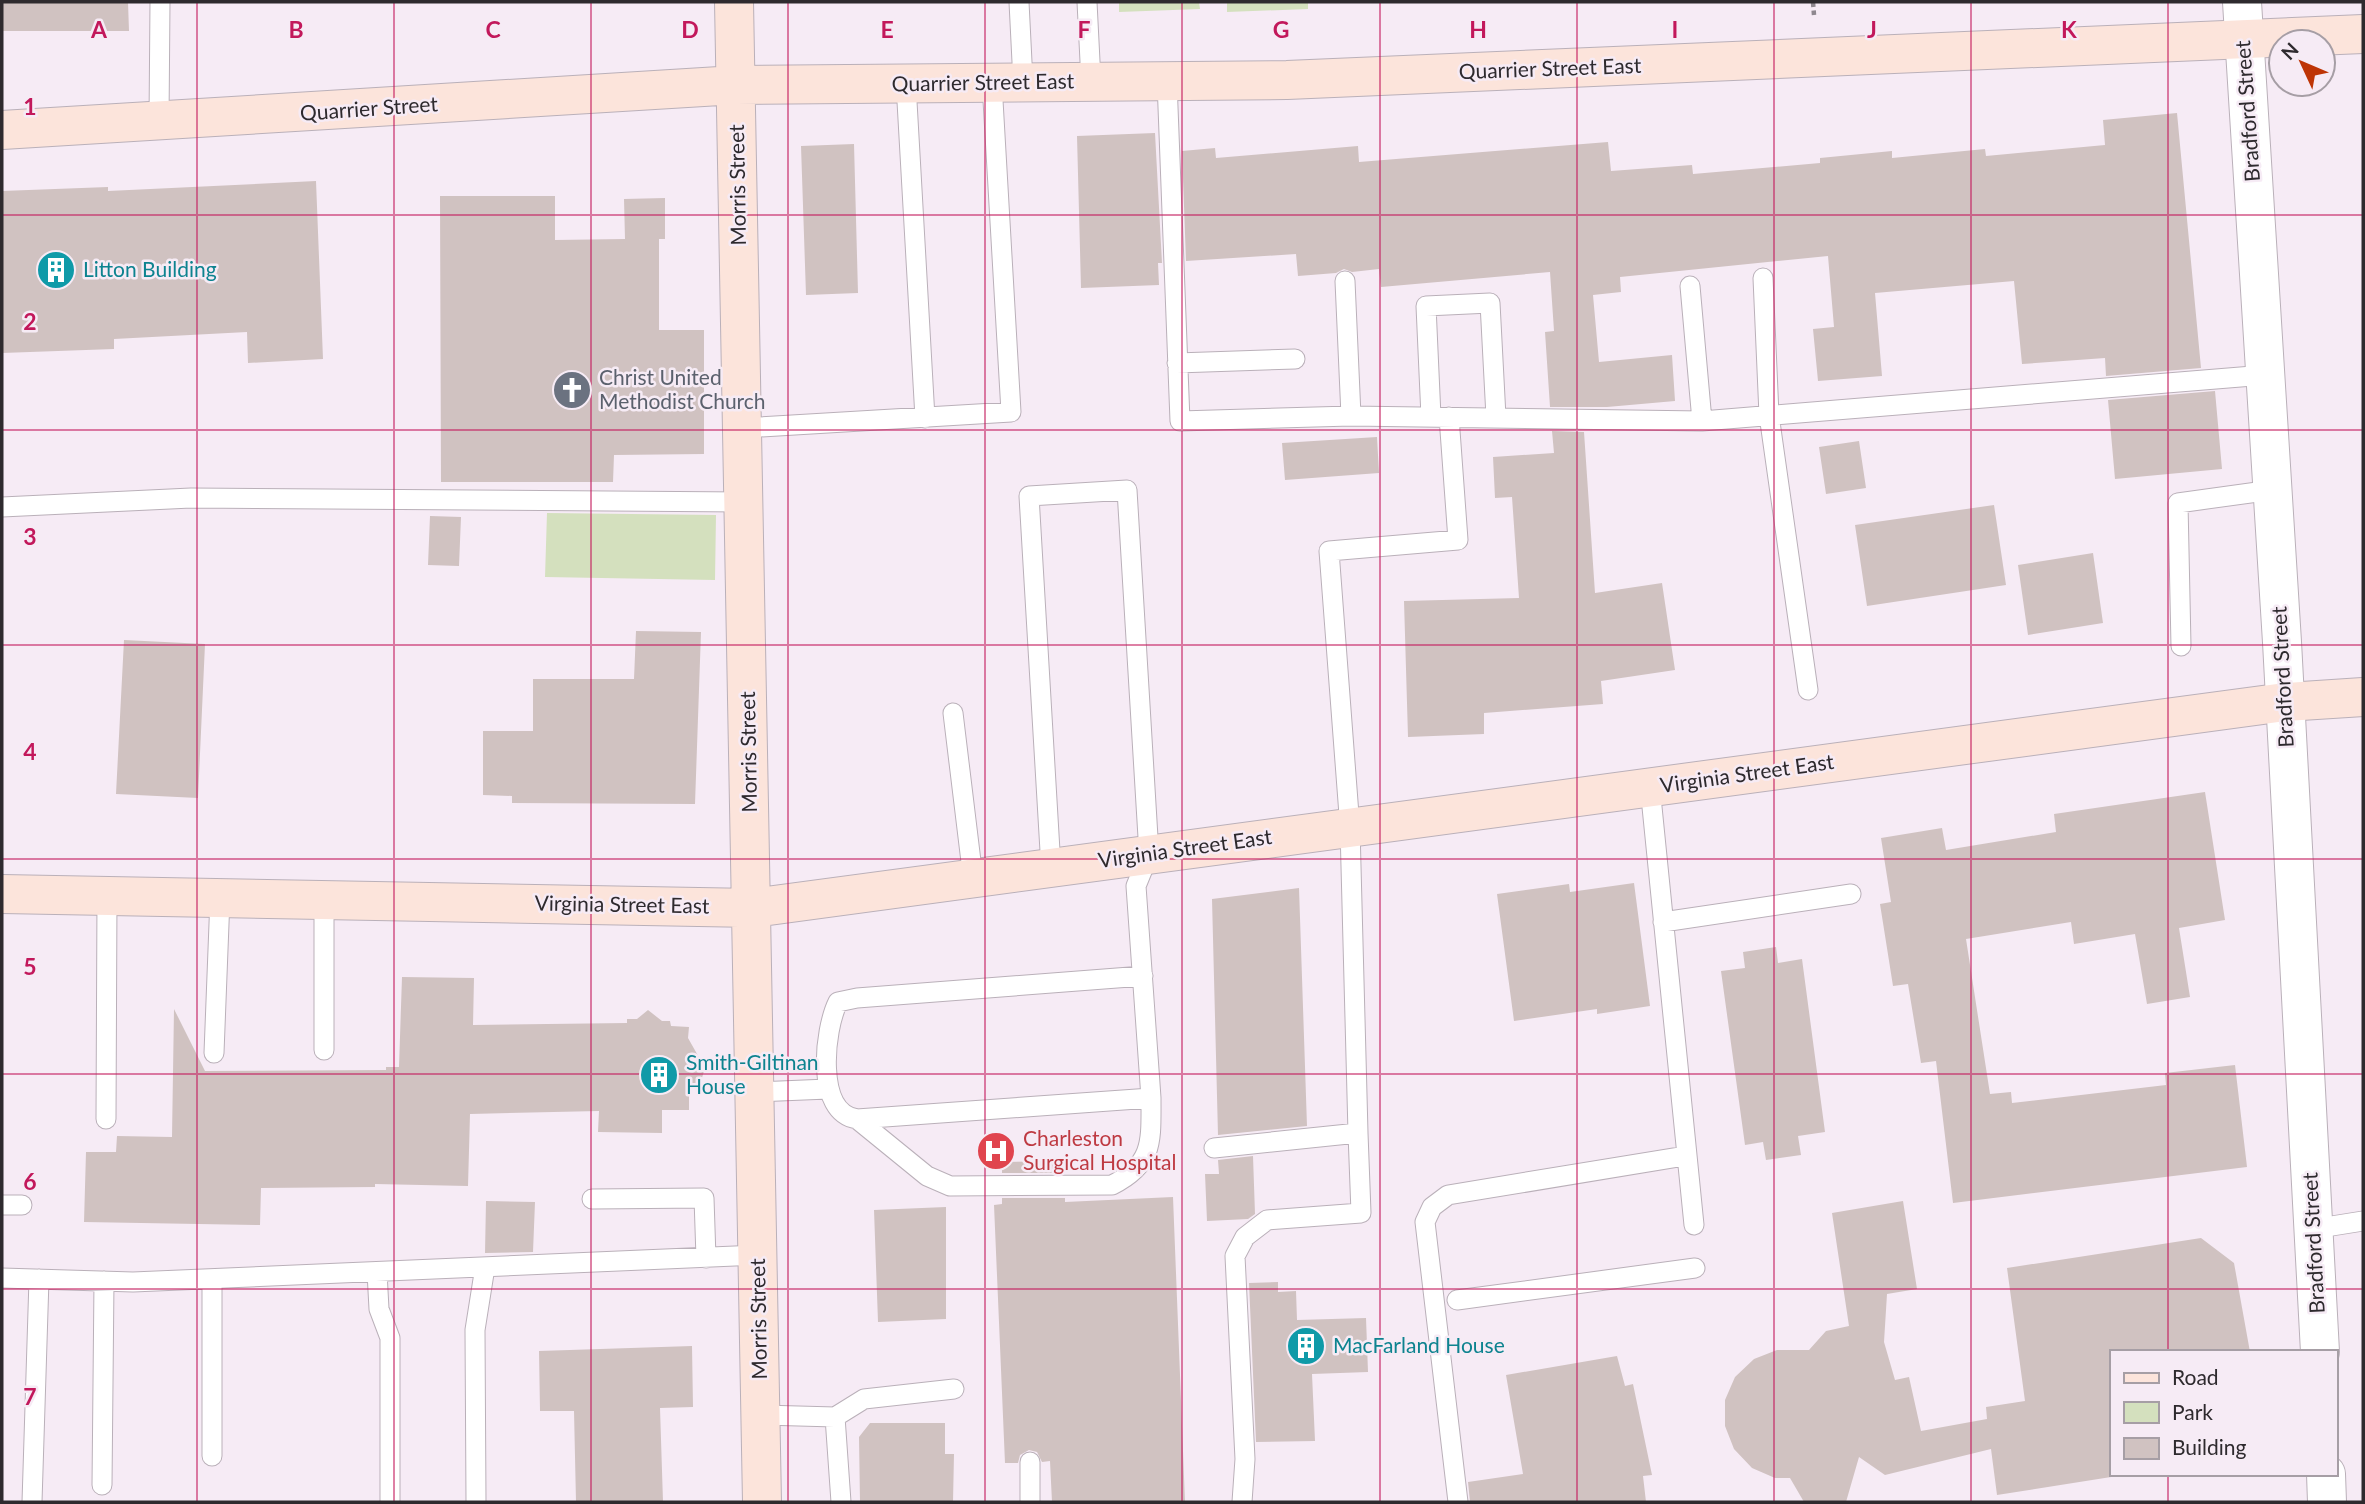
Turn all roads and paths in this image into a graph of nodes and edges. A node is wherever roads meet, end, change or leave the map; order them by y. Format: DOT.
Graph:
graph roads {
  1 [pos="160,2"];
  2 [pos="734,2"];
  3 [pos="1019,2"];
  4 [pos="1087,2"];
  5 [pos="1813,2"];
  6 [pos="2242,2"];
  7 [pos="1814,15"];
  8 [pos="2363,34"];
  9 [pos="2244,40"];
  10 [pos="1167,80"];
  11 [pos="1091,81"];
  12 [pos="1008,83"];
  13 [pos="906,84"];
  14 [pos="736,85"];
  15 [pos="159,121"];
  16 [pos="2,130"];
  17 [pos="1763,278"];
  18 [pos="1345,281"];
  19 [pos="1690,286"];
  20 [pos="1295,359"];
  21 [pos="1177,363"];
  22 [pos="2264,375"];
  23 [pos="1769,415"];
  24 [pos="1351,416"];
  25 [pos="1440,417"];
  26 [pos="1496,417"];
  27 [pos="925,418"];
  28 [pos="1702,421"];
  29 [pos="743,428"];
  30 [pos="2272,490"];
  31 [pos="744,502"];
  32 [pos="2,507"];
  33 [pos="2181,646"];
  34 [pos="1808,690"];
  35 [pos="2363,697"];
  36 [pos="2285,702"];
  37 [pos="953,713"];
  38 [pos="1650,787"];
  39 [pos="1350,828"];
  40 [pos="1149,854"];
  41 [pos="1051,868"];
  42 [pos="973,878"];
  43 [pos="2,894"];
  44 [pos="1851,894"];
  45 [pos="107,896"];
  46 [pos="220,898"];
  47 [pos="324,900"];
  48 [pos="753,908"];
  49 [pos="1663,922"];
  50 [pos="1143,976"];
  51 [pos="324,1050"];
  52 [pos="214,1053"];
  53 [pos="828,1089"];
  54 [pos="756,1092"];
  55 [pos="1152,1098"];
  56 [pos="106,1119"];
  57 [pos="857,1119"];
  58 [pos="1358,1133"];
  59 [pos="1214,1148"];
  60 [pos="1685,1156"];
  61 [pos="592,1199"];
  62 [pos="2,1205"];
  63 [pos="22,1205"];
  64 [pos="2363,1221"];
  65 [pos="1694,1225"];
  66 [pos="2313,1229"];
  67 [pos="758,1255"];
  68 [pos="706,1258"];
  69 [pos="485,1267"];
  70 [pos="1695,1268"];
  71 [pos="377,1272"];
  72 [pos="2,1278"];
  73 [pos="39,1279"];
  74 [pos="212,1279"];
  75 [pos="104,1281"];
  76 [pos="1457,1300"];
  77 [pos="2320,1350"];
  78 [pos="954,1389"];
  79 [pos="760,1415"];
  80 [pos="835,1417"];
  81 [pos="212,1456"];
  82 [pos="1030,1462"];
  83 [pos="2326,1476"];
  84 [pos="102,1485"];
  85 [pos="32,1502"];
  86 [pos="390,1502"];
  87 [pos="476,1502"];
  88 [pos="762,1502"];
  89 [pos="841,1502"];
  90 [pos="1030,1502"];
  91 [pos="1242,1502"];
  92 [pos="1458,1502"];
  93 [pos="2327,1502"];
  1 -- 15 [label="lane"];
  2 -- 14 [label="main road, Morris Street"];
  3 -- 12 [label="lane"];
  4 -- 11 [label="lane"];
  5 -- 7 [label="path"];
  6 -- 9 [label="street, Bradford Street"];
  8 -- 9 [label="main road, Quarrier Street East"];
  9 -- 10 [label="main road, Quarrier Street East"];
  9 -- 22 [label="street, Bradford Street"];
  10 -- 11 [label="main road, Quarrier Street East"];
  10 -- 21 [label="lane"];
  11 -- 12 [label="main road, Quarrier Street East"];
  12 -- 13 [label="main road, Quarrier Street East"];
  12 -- 27 [label="lane"];
  13 -- 14 [label="main road, Quarrier Street East"];
  13 -- 27 [label="lane"];
  14 -- 15 [label="main road, Quarrier Street"];
  14 -- 29 [label="main road, Morris Street"];
  15 -- 16 [label="main road, Quarrier Street"];
  17 -- 23 [label="lane"];
  18 -- 24 [label="lane"];
  19 -- 28 [label="lane"];
  20 -- 21 [label="lane"];
  21 -- 24 [label="lane"];
  22 -- 23 [label="lane"];
  22 -- 30 [label="street, Bradford Street"];
  23 -- 28 [label="lane"];
  23 -- 34 [label="lane"];
  24 -- 25 [label="lane"];
  25 -- 26 [label="lane"];
  25 -- 26 [label="lane"];
  25 -- 39 [label="lane"];
  26 -- 28 [label="lane"];
  27 -- 29 [label="lane"];
  29 -- 31 [label="main road, Morris Street"];
  30 -- 33 [label="lane"];
  30 -- 36 [label="street, Bradford Street"];
  31 -- 32 [label="lane"];
  31 -- 48 [label="main road, Morris Street"];
  35 -- 36 [label="main road, Virginia Street East"];
  36 -- 38 [label="main road, Virginia Street East"];
  36 -- 66 [label="street, Bradford Street"];
  37 -- 42 [label="lane"];
  38 -- 39 [label="main road, Virginia Street East"];
  38 -- 49 [label="lane"];
  39 -- 40 [label="main road, Virginia Street East"];
  39 -- 58 [label="lane"];
  40 -- 41 [label="main road, Virginia Street East"];
  40 -- 41 [label="lane"];
  40 -- 50 [label="lane"];
  41 -- 42 [label="main road, Virginia Street East"];
  42 -- 48 [label="main road, Virginia Street East"];
  43 -- 45 [label="main road, Virginia Street East"];
  44 -- 49 [label="lane"];
  45 -- 46 [label="main road, Virginia Street East"];
  45 -- 56 [label="lane"];
  46 -- 47 [label="main road, Virginia Street East"];
  46 -- 52 [label="lane"];
  47 -- 48 [label="main road, Virginia Street East"];
  47 -- 51 [label="lane"];
  48 -- 54 [label="main road, Morris Street"];
  49 -- 60 [label="lane"];
  50 -- 53 [label="lane"];
  50 -- 55 [label="lane"];
  53 -- 54 [label="lane"];
  53 -- 57 [label="lane"];
  54 -- 67 [label="main road, Morris Street"];
  55 -- 57 [label="lane"];
  55 -- 57 [label="lane"];
  58 -- 59 [label="lane"];
  58 -- 91 [label="lane"];
  60 -- 65 [label="lane"];
  60 -- 92 [label="lane"];
  61 -- 68 [label="lane"];
  62 -- 63 [label="lane"];
  64 -- 66 [label="lane"];
  66 -- 77 [label="street, Bradford Street"];
  67 -- 68 [label="lane"];
  67 -- 79 [label="main road, Morris Street"];
  68 -- 69 [label="lane"];
  69 -- 71 [label="lane"];
  69 -- 87 [label="lane"];
  70 -- 76 [label="lane"];
  71 -- 74 [label="lane"];
  71 -- 86 [label="lane"];
  72 -- 73 [label="lane"];
  73 -- 75 [label="lane"];
  73 -- 85 [label="lane"];
  74 -- 75 [label="lane"];
  74 -- 81 [label="lane"];
  75 -- 84 [label="lane"];
  78 -- 80 [label="lane"];
  79 -- 80 [label="lane"];
  79 -- 88 [label="main road, Morris Street"];
  80 -- 89 [label="lane"];
  82 -- 90 [label="lane"];
  83 -- 93 [label="street"];
}
